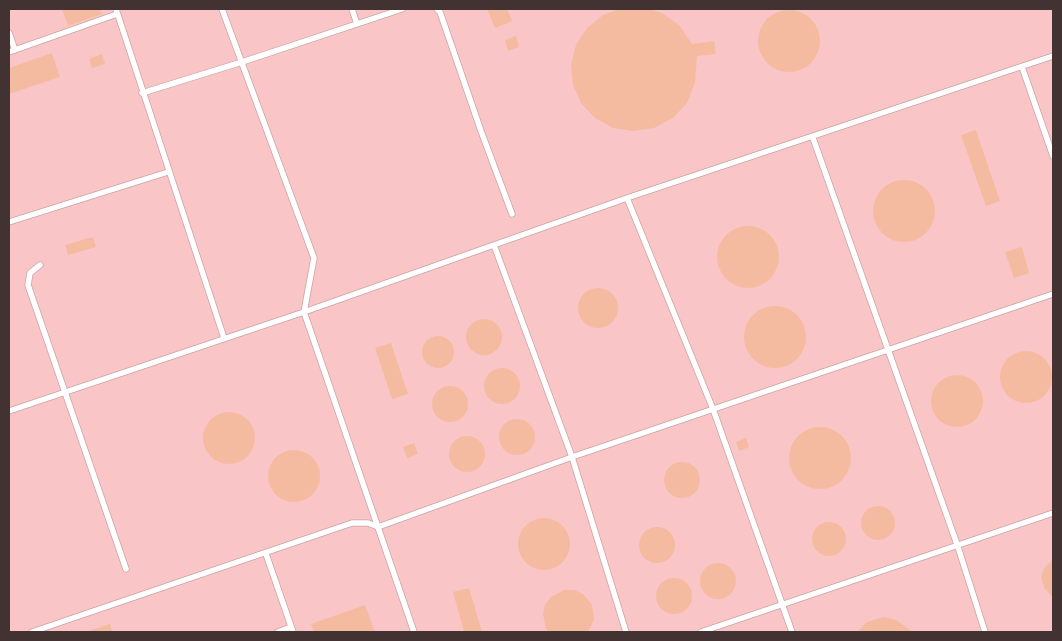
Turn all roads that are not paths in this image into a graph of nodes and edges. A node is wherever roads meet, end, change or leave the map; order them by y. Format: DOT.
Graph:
graph roads {
  1 [pos="222,9"];
  2 [pos="352,9"];
  3 [pos="402,9"];
  4 [pos="437,9"];
  5 [pos="117,11"];
  6 [pos="357,24"];
  7 [pos="9,33"];
  8 [pos="15,50"];
  9 [pos="9,52"];
  10 [pos="1053,56"];
  11 [pos="242,62"];
  12 [pos="1022,67"];
  13 [pos="142,93"];
  14 [pos="813,138"];
  15 [pos="1053,156"];
  16 [pos="168,172"];
  17 [pos="627,198"];
  18 [pos="512,214"];
  19 [pos="9,222"];
  20 [pos="494,245"];
  21 [pos="40,264"];
  22 [pos="1053,294"];
  23 [pos="304,312"];
  24 [pos="224,338"];
  25 [pos="888,352"];
  26 [pos="65,392"];
  27 [pos="713,409"];
  28 [pos="9,411"];
  29 [pos="572,458"];
  30 [pos="1053,514"];
  31 [pos="378,527"];
  32 [pos="958,547"];
  33 [pos="266,554"];
  34 [pos="126,569"];
  35 [pos="783,605"];
  36 [pos="292,630"];
  37 [pos="32,632"];
  38 [pos="278,632"];
  39 [pos="414,632"];
  40 [pos="626,632"];
  41 [pos="701,632"];
  42 [pos="792,632"];
  43 [pos="985,632"];
  1 -- 11 [label="lane"];
  2 -- 6 [label="lane"];
  3 -- 6 [label="lane"];
  4 -- 18 [label="lane"];
  5 -- 8 [label="lane"];
  5 -- 13 [label="lane"];
  6 -- 11 [label="lane"];
  7 -- 8 [label="lane"];
  8 -- 9 [label="lane"];
  10 -- 12 [label="lane"];
  11 -- 13 [label="lane"];
  11 -- 23 [label="lane"];
  12 -- 14 [label="lane"];
  12 -- 15 [label="lane"];
  13 -- 16 [label="lane"];
  14 -- 17 [label="lane"];
  14 -- 25 [label="lane"];
  16 -- 19 [label="lane"];
  16 -- 24 [label="lane"];
  17 -- 20 [label="lane"];
  17 -- 27 [label="lane"];
  20 -- 23 [label="lane"];
  20 -- 29 [label="lane"];
  21 -- 26 [label="lane"];
  22 -- 25 [label="lane"];
  23 -- 24 [label="lane"];
  23 -- 31 [label="lane"];
  24 -- 26 [label="lane"];
  25 -- 27 [label="lane"];
  25 -- 32 [label="lane"];
  26 -- 28 [label="lane"];
  26 -- 34 [label="lane"];
  27 -- 29 [label="lane"];
  27 -- 35 [label="lane"];
  29 -- 31 [label="lane"];
  29 -- 40 [label="lane"];
  30 -- 32 [label="lane"];
  31 -- 33 [label="lane"];
  31 -- 39 [label="lane"];
  32 -- 35 [label="lane"];
  32 -- 43 [label="lane"];
  33 -- 36 [label="lane"];
  33 -- 37 [label="lane"];
  35 -- 41 [label="lane"];
  35 -- 42 [label="lane"];
  36 -- 38 [label="lane"];
}
